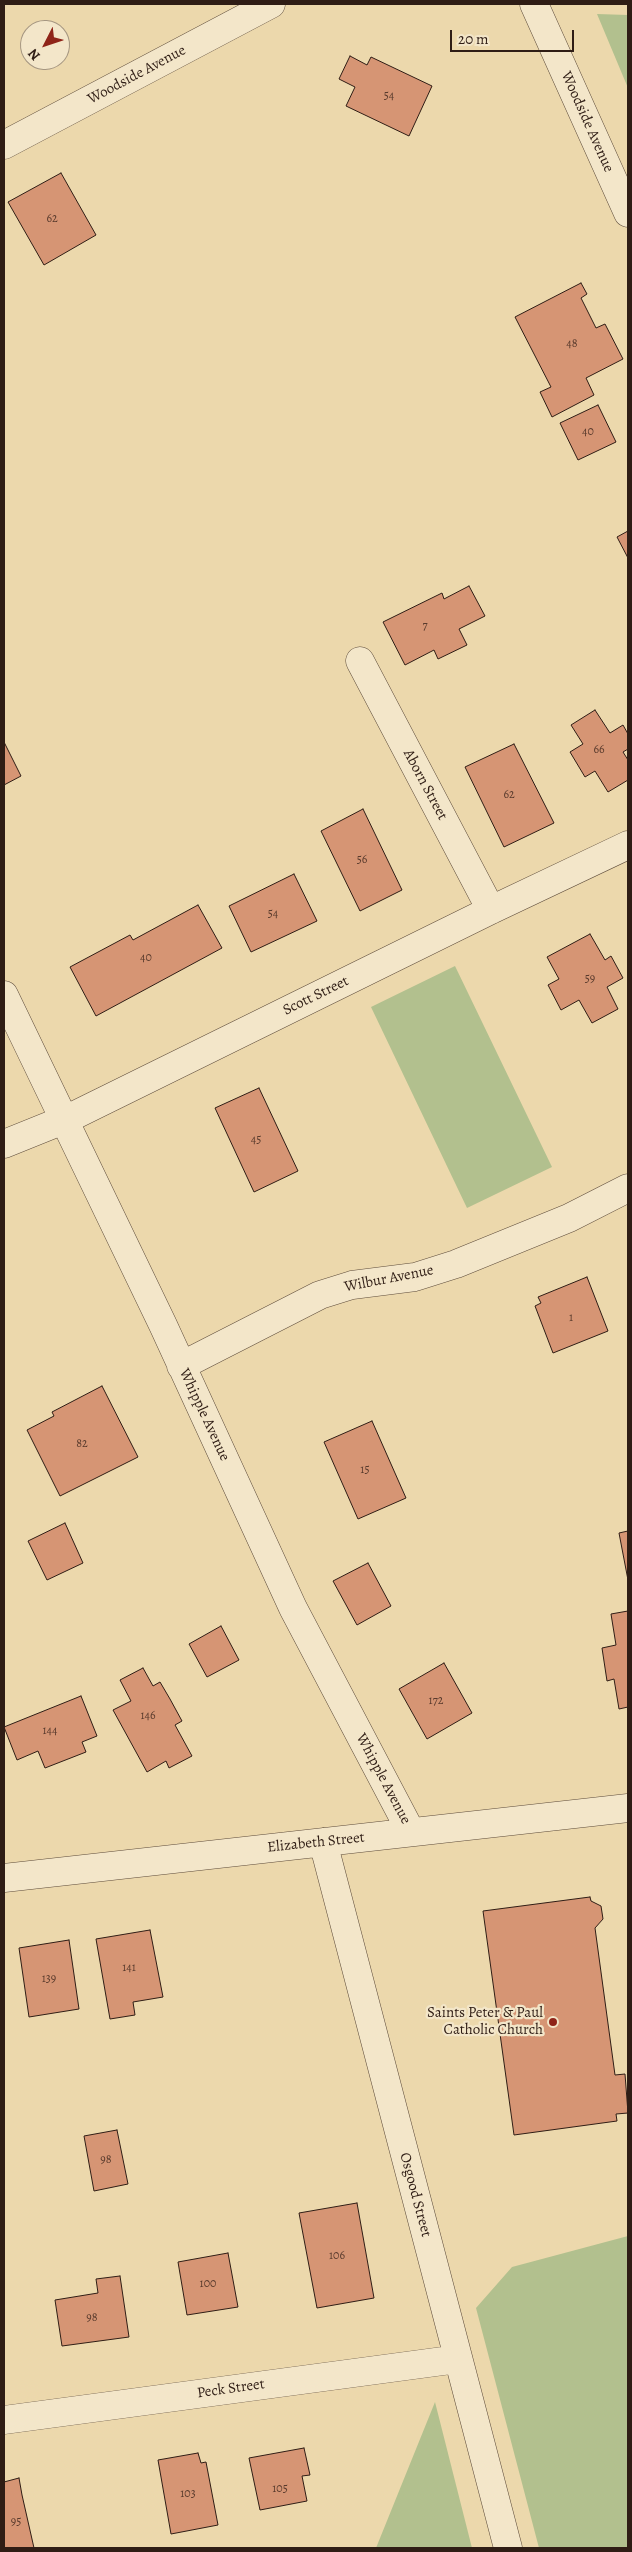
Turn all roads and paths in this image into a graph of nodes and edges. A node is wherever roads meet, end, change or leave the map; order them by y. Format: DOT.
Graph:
graph roads {
  1 [pos="271,4"];
  2 [pos="534,4"];
  3 [pos="4,145"];
  4 [pos="628,213"];
  5 [pos="360,661"];
  6 [pos="628,845"];
  7 [pos="490,910"];
  8 [pos="4,995"];
  9 [pos="64,1120"];
  10 [pos="4,1144"];
  11 [pos="628,1188"];
  12 [pos="181,1366"];
  13 [pos="628,1808"];
  14 [pos="411,1832"];
  15 [pos="323,1842"];
  16 [pos="4,1878"];
  17 [pos="458,2359"];
  18 [pos="4,2420"];
  19 [pos="508,2548"];
  1 -- 3 [label="street, Woodside Avenue"];
  2 -- 4 [label="street, Woodside Avenue"];
  5 -- 7 [label="street, Aborn Street"];
  6 -- 7 [label="street, Scott Street"];
  7 -- 9 [label="street, Scott Street"];
  8 -- 9 [label="street, Whipple Avenue"];
  9 -- 10 [label="street, Scott Street"];
  9 -- 12 [label="street, Whipple Avenue"];
  11 -- 12 [label="street, Wilbur Avenue"];
  12 -- 14 [label="street, Whipple Avenue"];
  13 -- 14 [label="street, Elizabeth Street"];
  14 -- 15 [label="street, Elizabeth Street"];
  15 -- 16 [label="street, Elizabeth Street"];
  15 -- 17 [label="street, Osgood Street"];
  17 -- 18 [label="street, Peck Street"];
  17 -- 19 [label="street, Osgood Street"];
}
